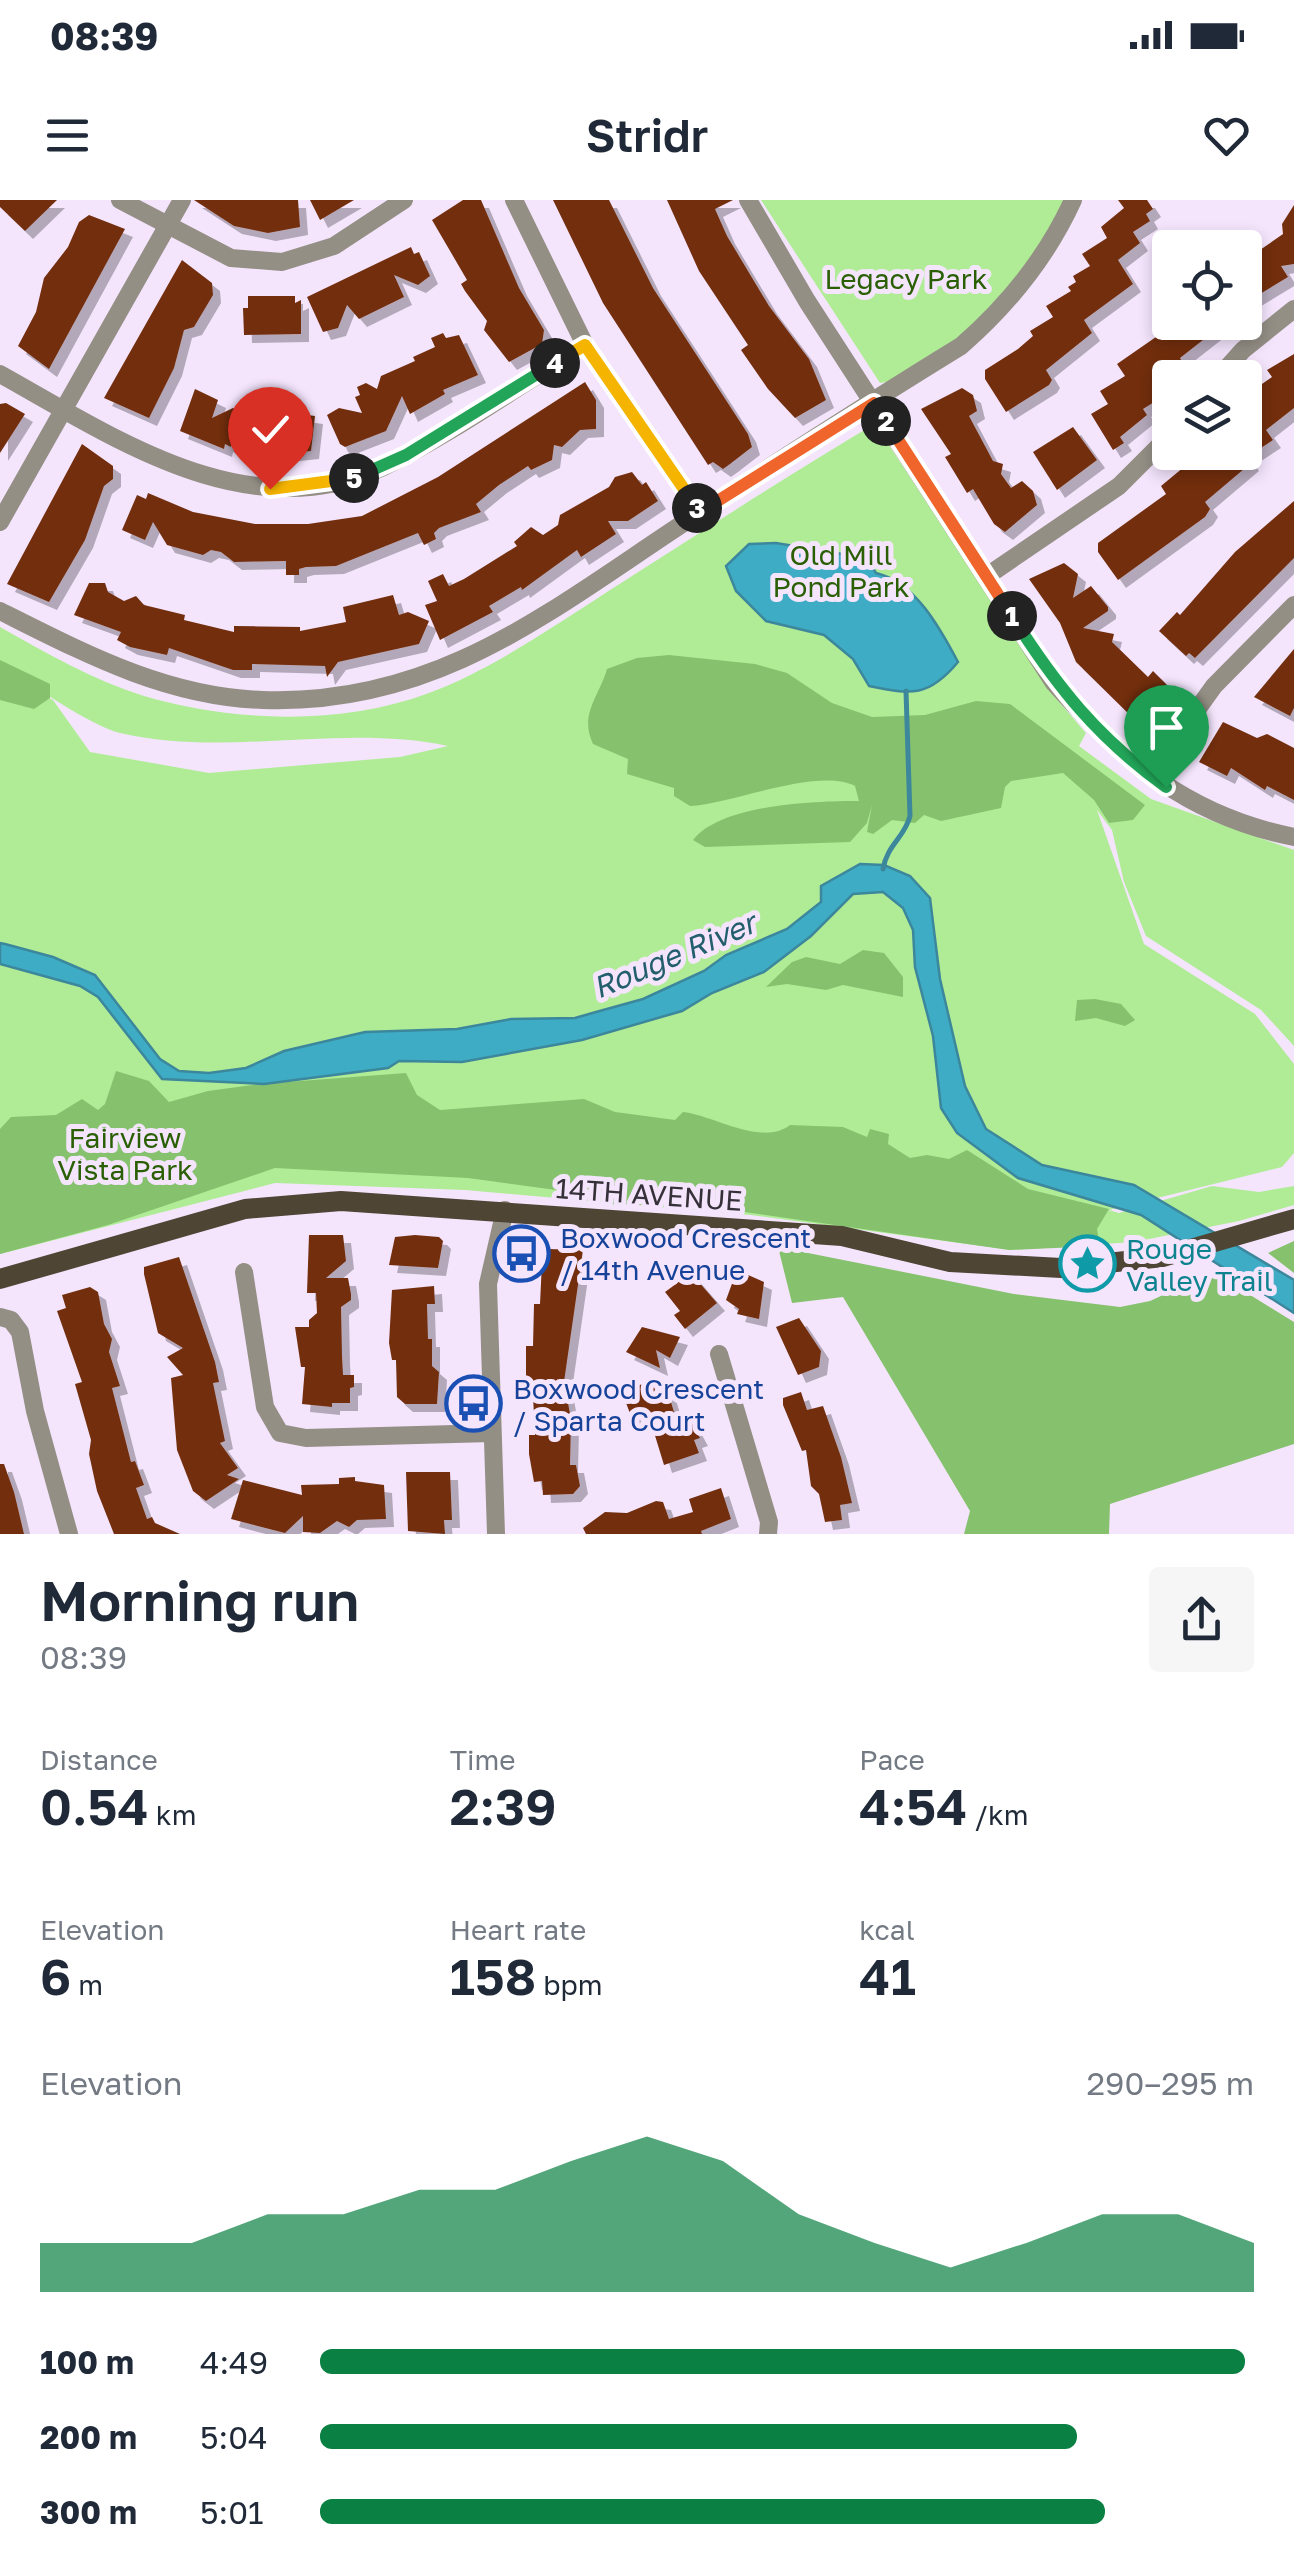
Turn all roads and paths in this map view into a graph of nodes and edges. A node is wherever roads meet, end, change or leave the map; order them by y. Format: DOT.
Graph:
graph roads {
  1 [pos="120,200"];
  2 [pos="182,200"];
  3 [pos="404,200"];
  4 [pos="514,200"];
  5 [pos="748,200"];
  6 [pos="1072,200"];
  7 [pos="169,224"];
  8 [pos="1294,309"];
  9 [pos="585,345"];
  10 [pos="1234,360"];
  11 [pos="0,374"];
  12 [pos="874,403"];
  13 [pos="63,408"];
  14 [pos="1152,454"];
  15 [pos="700,512"];
  16 [pos="0,522"];
  17 [pos="987,576"];
  18 [pos="1294,604"];
  19 [pos="0,611"];
  20 [pos="1150,775"];
  21 [pos="1294,837"];
  22 [pos="505,1210"];
  23 [pos="1287,1223"];
  24 [pos="244,1272"];
  25 [pos="0,1279"];
  26 [pos="0,1317"];
  27 [pos="719,1354"];
  28 [pos="492,1433"];
  29 [pos="69,1534"];
  30 [pos="496,1534"];
  31 [pos="768,1534"];
  1 -- 7 [label="street"];
  2 -- 7 [label="street"];
  3 -- 7 [label="street"];
  4 -- 9 [label="street"];
  5 -- 12 [label="street"];
  6 -- 12 [label="street"];
  7 -- 13 [label="street"];
  8 -- 10 [label="street"];
  9 -- 13 [label="street"];
  9 -- 15 [label="street"];
  11 -- 13 [label="street"];
  12 -- 15 [label="street"];
  12 -- 17 [label="street"];
  13 -- 16 [label="street"];
  14 -- 17 [label="street"];
  15 -- 19 [label="street"];
  17 -- 20 [label="street"];
  18 -- 20 [label="street"];
  20 -- 21 [label="street"];
  22 -- 23 [label="main road, 14TH AVENUE"];
  22 -- 25 [label="main road, 14TH AVENUE"];
  22 -- 28 [label="street"];
  24 -- 28 [label="street"];
  26 -- 29 [label="street"];
  27 -- 31 [label="street"];
  28 -- 30 [label="street"];
}
